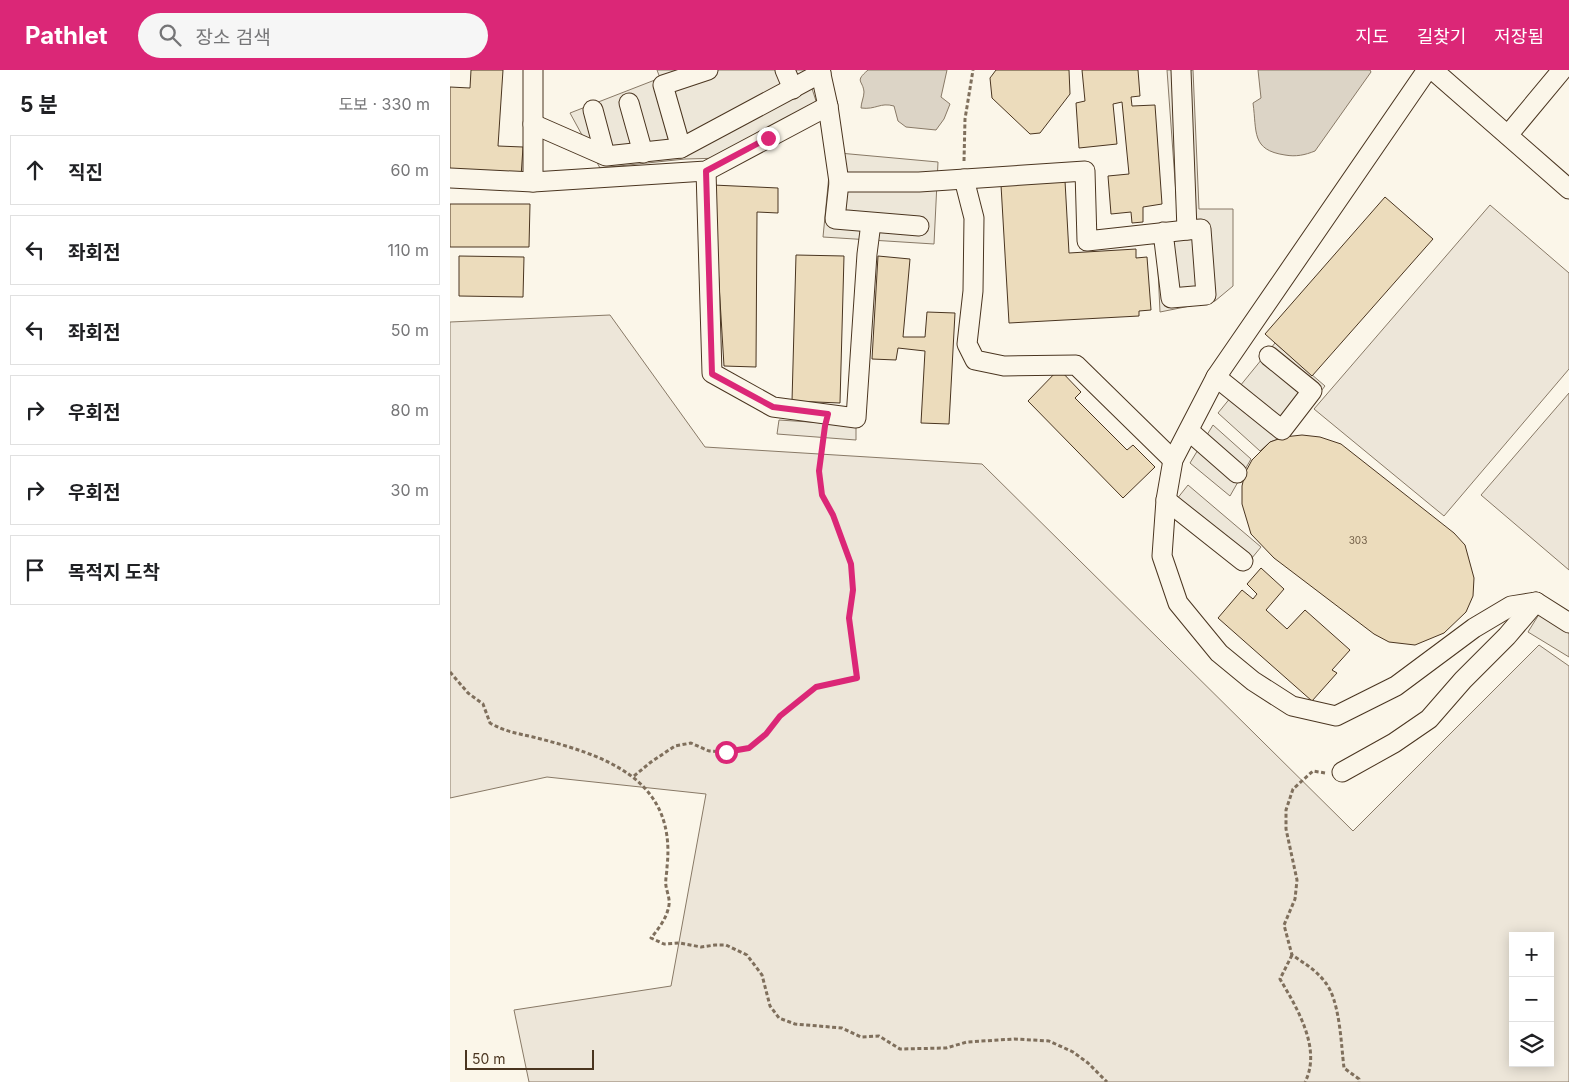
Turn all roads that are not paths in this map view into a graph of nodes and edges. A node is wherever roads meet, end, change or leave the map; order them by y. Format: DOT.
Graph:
graph roads {
  1 [pos="533,70"];
  2 [pos="708,70"];
  3 [pos="785,70"];
  4 [pos="1181,70"];
  5 [pos="1427,70"];
  6 [pos="1433,70"];
  7 [pos="1562,70"];
  8 [pos="820,71"];
  9 [pos="793,89"];
  10 [pos="629,103"];
  11 [pos="828,106"];
  12 [pos="593,110"];
  13 [pos="533,124"];
  14 [pos="1508,135"];
  15 [pos="681,148"];
  16 [pos="643,152"];
  17 [pos="605,155"];
  18 [pos="706,171"];
  19 [pos="450,178"];
  20 [pos="964,179"];
  21 [pos="533,182"];
  22 [pos="839,182"];
  23 [pos="1569,189"];
  24 [pos="871,222"];
  25 [pos="919,226"];
  26 [pos="1187,230"];
  27 [pos="1163,232"];
  28 [pos="1269,356"];
  29 [pos="1216,377"];
  30 [pos="1189,431"];
  31 [pos="1174,460"];
  32 [pos="1237,473"];
  33 [pos="1166,500"];
  34 [pos="1243,561"];
  35 [pos="1536,602"];
  36 [pos="1569,624"];
  37 [pos="1342,772"];
  1 -- 13 [label="street"];
  2 -- 15 [label="street"];
  3 -- 9 [label="street"];
  4 -- 26 [label="street"];
  5 -- 29 [label="street"];
  6 -- 14 [label="street"];
  7 -- 14 [label="street"];
  8 -- 9 [label="street"];
  8 -- 11 [label="street"];
  9 -- 15 [label="street"];
  10 -- 16 [label="street"];
  11 -- 18 [label="street"];
  11 -- 22 [label="street"];
  12 -- 17 [label="street"];
  13 -- 17 [label="street"];
  13 -- 21 [label="street"];
  14 -- 23 [label="street"];
  15 -- 16 [label="street"];
  16 -- 17 [label="street"];
  18 -- 21 [label="street"];
  18 -- 24 [label="street"];
  19 -- 21 [label="street"];
  20 -- 22 [label="street"];
  20 -- 27 [label="street"];
  20 -- 31 [label="street"];
  22 -- 24 [label="street"];
  24 -- 25 [label="street"];
  26 -- 27 [label="street"];
  26 -- 27 [label="street"];
  28 -- 29 [label="street"];
  29 -- 30 [label="street"];
  30 -- 31 [label="street"];
  30 -- 32 [label="street"];
  31 -- 33 [label="street"];
  33 -- 34 [label="street"];
  33 -- 35 [label="street"];
  35 -- 36 [label="street"];
  35 -- 37 [label="street"];
}
